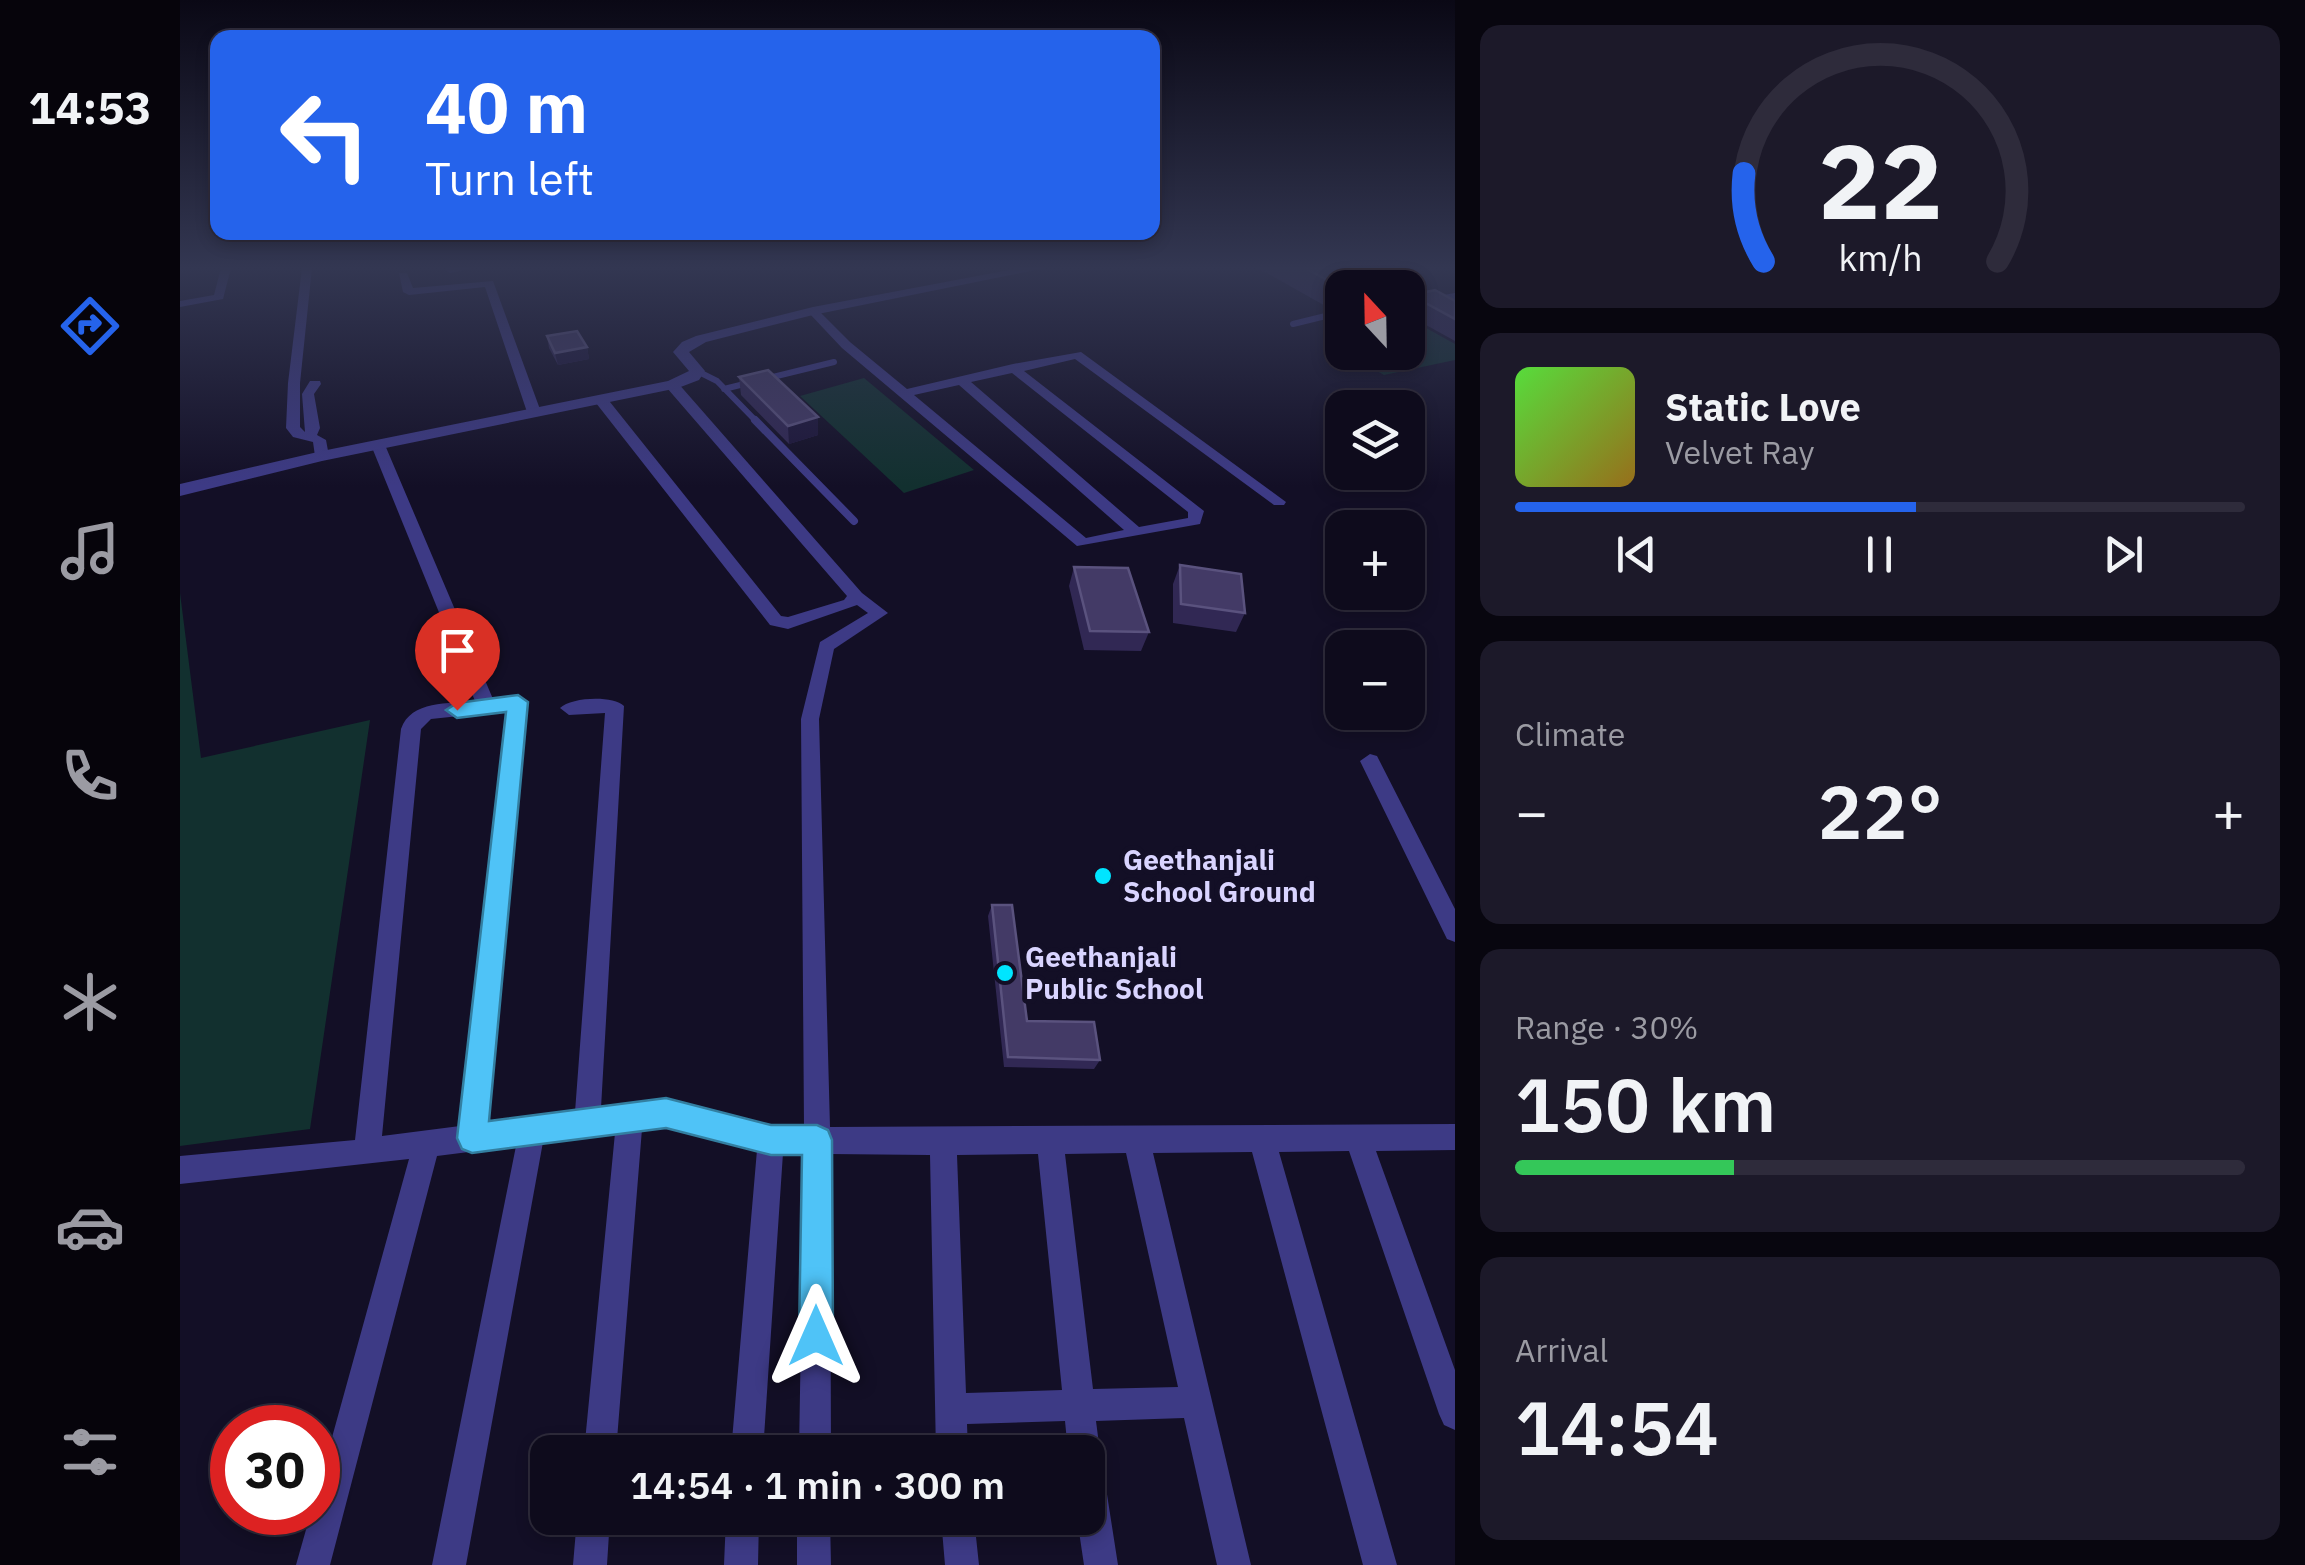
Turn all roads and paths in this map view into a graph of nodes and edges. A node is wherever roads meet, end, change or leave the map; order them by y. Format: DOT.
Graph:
graph roads {
  1 [pos="299,341"];
  2 [pos="509,341"];
  3 [pos="702,341"];
  4 [pos="845,341"];
  5 [pos="834,362"];
  6 [pos="1013,368"];
  7 [pos="697,371"];
  8 [pos="961,380"];
  9 [pos="315,384"];
  10 [pos="672,385"];
  11 [pos="724,389"];
  12 [pos="903,394"];
  13 [pos="602,400"];
  14 [pos="534,412"];
  15 [pos="303,440"];
  16 [pos="378,445"];
  17 [pos="322,456"];
  18 [pos="180,490"];
  19 [pos="1279,502"];
  20 [pos="854,521"];
  21 [pos="1136,533"];
  22 [pos="855,596"];
  23 [pos="486,707"];
  24 [pos="569,708"];
  25 [pos="1370,761"];
  26 [pos="1455,932"];
  27 [pos="630,1118"];
  28 [pos="587,1123"];
  29 [pos="532,1130"];
  30 [pos="1261,1136"];
  31 [pos="472,1138"];
  32 [pos="1136,1138"];
  33 [pos="1358,1138"];
  34 [pos="1455,1138"];
  35 [pos="771,1140"];
  36 [pos="817,1140"];
  37 [pos="1050,1140"];
  38 [pos="943,1142"];
  39 [pos="427,1143"];
  40 [pos="368,1152"];
  41 [pos="180,1170"];
  42 [pos="1198,1402"];
  43 [pos="1077,1405"];
  44 [pos="949,1408"];
  45 [pos="1455,1414"];
  46 [pos="602,1435"];
  47 [pos="748,1435"];
  48 [pos="815,1435"];
  49 [pos="951,1435"];
  50 [pos="1081,1435"];
  51 [pos="593,1535"];
  52 [pos="743,1535"];
  53 [pos="814,1535"];
  54 [pos="959,1535"];
  55 [pos="1097,1535"];
  56 [pos="313,1565"];
  57 [pos="448,1565"];
  58 [pos="590,1565"];
  59 [pos="742,1565"];
  60 [pos="814,1565"];
  61 [pos="962,1565"];
  62 [pos="1101,1565"];
  63 [pos="1234,1565"];
  64 [pos="1380,1565"];
  1 -- 15 [label="street"];
  2 -- 14 [label="street"];
  3 -- 7 [label="street"];
  4 -- 12 [label="street"];
  5 -- 11 [label="lane"];
  6 -- 8 [label="street"];
  6 -- 19 [label="street"];
  6 -- 21 [label="street"];
  7 -- 10 [label="street"];
  7 -- 11 [label="lane"];
  8 -- 12 [label="street"];
  8 -- 21 [label="street"];
  9 -- 15 [label="street"];
  10 -- 13 [label="street"];
  10 -- 22 [label="street"];
  11 -- 20 [label="lane"];
  12 -- 21 [label="street"];
  13 -- 14 [label="street"];
  13 -- 22 [label="street"];
  14 -- 16 [label="street"];
  15 -- 17 [label="street"];
  16 -- 17 [label="street"];
  16 -- 23 [label="street"];
  17 -- 18 [label="street"];
  22 -- 36 [label="street"];
  23 -- 31 [label="street"];
  23 -- 40 [label="street"];
  24 -- 28 [label="street"];
  25 -- 26 [label="street"];
  27 -- 28 [label="street"];
  27 -- 35 [label="street"];
  27 -- 46 [label="street"];
  28 -- 29 [label="street"];
  29 -- 31 [label="street"];
  29 -- 57 [label="street"];
  30 -- 32 [label="street"];
  30 -- 33 [label="street"];
  30 -- 64 [label="street"];
  31 -- 39 [label="street"];
  32 -- 37 [label="street"];
  32 -- 42 [label="street"];
  33 -- 34 [label="street"];
  33 -- 45 [label="street"];
  35 -- 36 [label="street"];
  35 -- 47 [label="street"];
  36 -- 38 [label="street"];
  36 -- 48 [label="street"];
  37 -- 38 [label="street"];
  37 -- 43 [label="street"];
  38 -- 44 [label="street"];
  39 -- 40 [label="street"];
  39 -- 56 [label="street"];
  40 -- 41 [label="street"];
  42 -- 43 [label="street"];
  42 -- 63 [label="street"];
  43 -- 44 [label="street"];
  43 -- 50 [label="street"];
  44 -- 49 [label="street"];
  51 -- 58 [label="street"];
  52 -- 59 [label="street"];
  53 -- 60 [label="street"];
  54 -- 61 [label="street"];
  55 -- 62 [label="street"];
}
